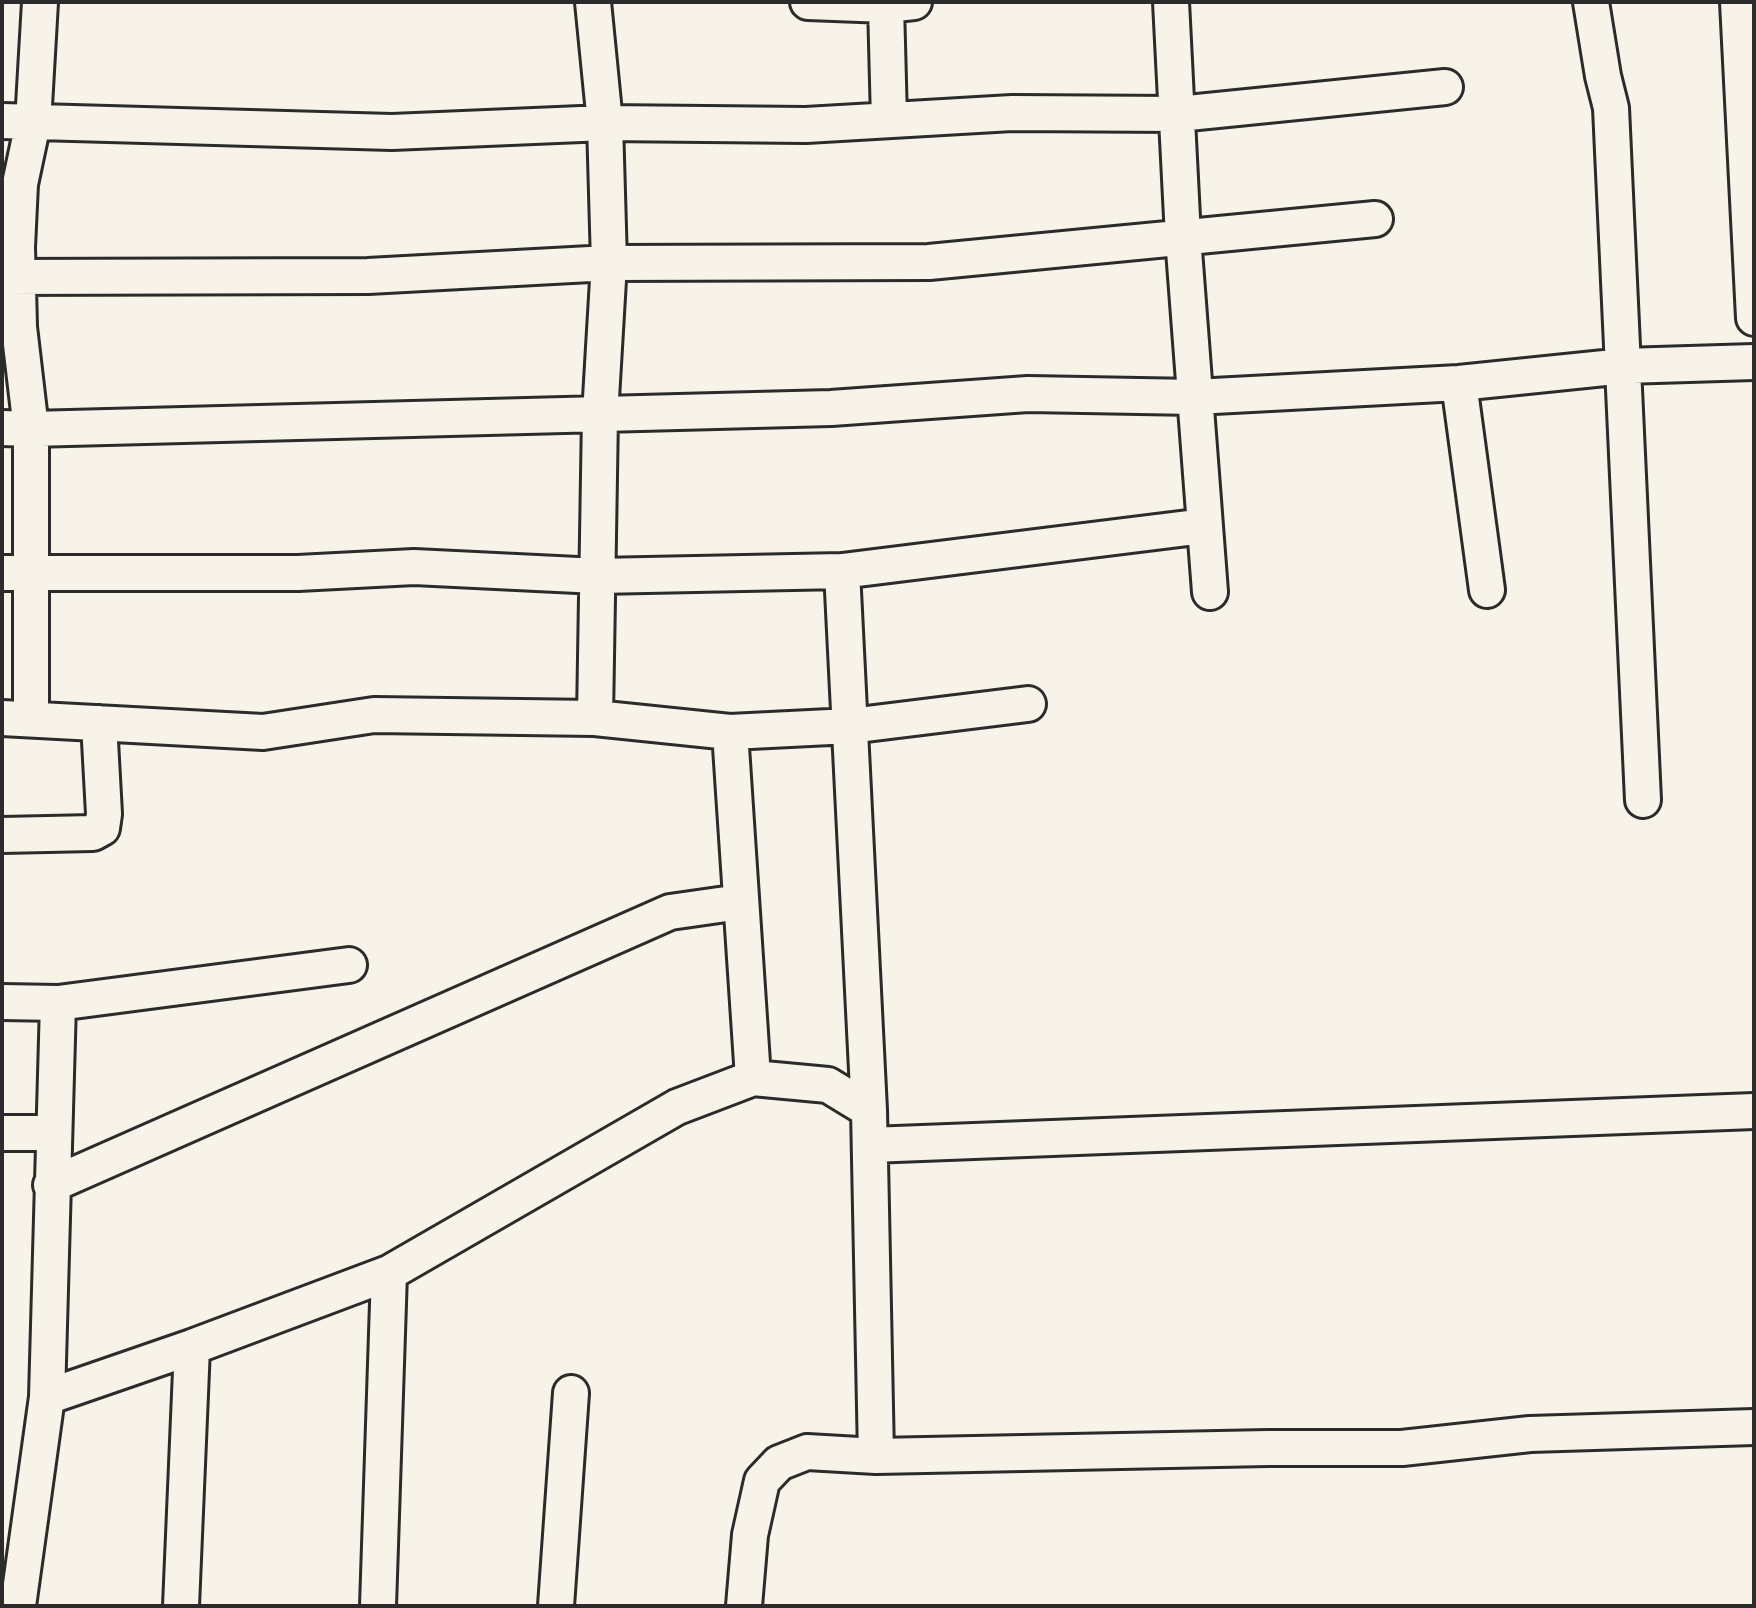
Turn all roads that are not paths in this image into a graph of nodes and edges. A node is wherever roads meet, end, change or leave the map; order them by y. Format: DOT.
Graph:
graph roads {
  1 [pos="40,2"];
  2 [pos="593,2"];
  3 [pos="808,2"];
  4 [pos="1171,2"];
  5 [pos="1591,2"];
  6 [pos="1738,2"];
  7 [pos="900,4"];
  8 [pos="1445,87"];
  9 [pos="1178,114"];
  10 [pos="889,120"];
  11 [pos="17,122"];
  12 [pos="605,123"];
  13 [pos="1375,219"];
  14 [pos="1183,237"];
  15 [pos="609,263"];
  16 [pos="10,278"];
  17 [pos="1754,318"];
  18 [pos="1754,362"];
  19 [pos="1624,366"];
  20 [pos="1459,383"];
  21 [pos="1195,397"];
  22 [pos="600,415"];
  23 [pos="17,428"];
  24 [pos="1204,526"];
  25 [pos="842,571"];
  26 [pos="17,573"];
  27 [pos="598,576"];
  28 [pos="1487,590"];
  29 [pos="1210,592"];
  30 [pos="1028,704"];
  31 [pos="17,718"];
  32 [pos="595,718"];
  33 [pos="99,723"];
  34 [pos="850,726"];
  35 [pos="730,732"];
  36 [pos="1643,800"];
  37 [pos="2,835"];
  38 [pos="740,902"];
  39 [pos="349,965"];
  40 [pos="2,1002"];
  41 [pos="58,1003"];
  42 [pos="753,1078"];
  43 [pos="869,1110"];
  44 [pos="1754,1111"];
  45 [pos="2,1133"];
  46 [pos="53,1133"];
  47 [pos="870,1145"];
  48 [pos="51,1185"];
  49 [pos="389,1273"];
  50 [pos="192,1347"];
  51 [pos="571,1393"];
  52 [pos="47,1397"];
  53 [pos="1754,1427"];
  54 [pos="876,1456"];
  55 [pos="18,1606"];
  56 [pos="181,1606"];
  57 [pos="378,1606"];
  58 [pos="556,1606"];
  59 [pos="744,1606"];
  1 -- 11 [label="street"];
  2 -- 12 [label="street"];
  3 -- 7 [label="street"];
  4 -- 9 [label="street"];
  5 -- 19 [label="street"];
  6 -- 17 [label="street"];
  7 -- 10 [label="street"];
  8 -- 9 [label="street"];
  9 -- 10 [label="street"];
  9 -- 14 [label="street"];
  10 -- 12 [label="street"];
  11 -- 12 [label="street"];
  11 -- 16 [label="street"];
  12 -- 15 [label="street"];
  13 -- 14 [label="street"];
  14 -- 15 [label="street"];
  14 -- 21 [label="street"];
  15 -- 16 [label="street"];
  15 -- 22 [label="street"];
  16 -- 23 [label="street"];
  18 -- 19 [label="street"];
  19 -- 20 [label="street"];
  19 -- 36 [label="street"];
  20 -- 21 [label="street"];
  20 -- 28 [label="street"];
  21 -- 22 [label="street"];
  21 -- 24 [label="street"];
  22 -- 23 [label="street"];
  22 -- 27 [label="street"];
  23 -- 26 [label="street"];
  24 -- 25 [label="street"];
  24 -- 29 [label="street"];
  25 -- 27 [label="street"];
  25 -- 34 [label="street"];
  26 -- 27 [label="street"];
  26 -- 31 [label="street"];
  27 -- 32 [label="street"];
  30 -- 34 [label="street"];
  31 -- 33 [label="street"];
  32 -- 33 [label="street"];
  32 -- 35 [label="street"];
  33 -- 37 [label="street"];
  34 -- 35 [label="street"];
  34 -- 43 [label="street"];
  35 -- 38 [label="street"];
  38 -- 42 [label="street"];
  38 -- 48 [label="street"];
  39 -- 41 [label="street"];
  40 -- 41 [label="street"];
  41 -- 46 [label="street"];
  42 -- 43 [label="street"];
  42 -- 49 [label="street"];
  43 -- 47 [label="street"];
  44 -- 47 [label="street"];
  45 -- 46 [label="street"];
  46 -- 48 [label="street"];
  47 -- 54 [label="street"];
  48 -- 52 [label="street"];
  49 -- 50 [label="street"];
  49 -- 57 [label="street"];
  50 -- 52 [label="street"];
  50 -- 56 [label="street"];
  51 -- 58 [label="street"];
  52 -- 55 [label="street"];
  53 -- 54 [label="street"];
  54 -- 59 [label="street"];
}
